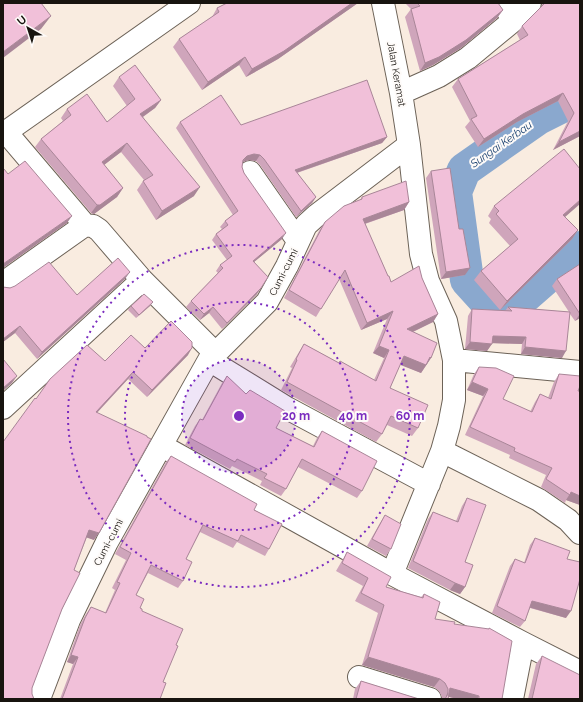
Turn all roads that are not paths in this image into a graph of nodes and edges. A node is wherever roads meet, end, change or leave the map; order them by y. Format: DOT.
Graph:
graph roads {
  1 [pos="189,3"];
  2 [pos="383,3"];
  3 [pos="530,3"];
  4 [pos="508,11"];
  5 [pos="401,93"];
  6 [pos="5,133"];
  7 [pos="409,145"];
  8 [pos="250,172"];
  9 [pos="85,224"];
  10 [pos="298,242"];
  11 [pos="142,280"];
  12 [pos="3,283"];
  13 [pos="212,357"];
  14 [pos="454,360"];
  15 [pos="580,372"];
  16 [pos="3,408"];
  17 [pos="162,446"];
  18 [pos="442,451"];
  19 [pos="429,484"];
  20 [pos="580,533"];
  21 [pos="392,574"];
  22 [pos="523,643"];
  23 [pos="580,672"];
  24 [pos="359,677"];
  25 [pos="39,699"];
  26 [pos="430,699"];
  27 [pos="512,699"];
  1 -- 6 [label="street"];
  2 -- 5 [label="street, Jalan Keramat"];
  3 -- 4 [label="street"];
  4 -- 5 [label="street"];
  5 -- 7 [label="street, Jalan Keramat"];
  6 -- 9 [label="street"];
  7 -- 10 [label="street, Cumi-cumi"];
  7 -- 14 [label="street"];
  8 -- 10 [label="street"];
  9 -- 11 [label="street"];
  9 -- 12 [label="street"];
  10 -- 13 [label="street, Cumi-cumi"];
  11 -- 13 [label="street"];
  11 -- 16 [label="street"];
  13 -- 17 [label="street, Cumi-cumi"];
  13 -- 19 [label="street"];
  14 -- 15 [label="street"];
  14 -- 18 [label="street"];
  17 -- 21 [label="street"];
  17 -- 25 [label="street, Cumi-cumi"];
  18 -- 19 [label="street"];
  18 -- 20 [label="street"];
  19 -- 21 [label="street"];
  21 -- 22 [label="street"];
  22 -- 23 [label="street"];
  22 -- 27 [label="street"];
  24 -- 26 [label="street"];
}
